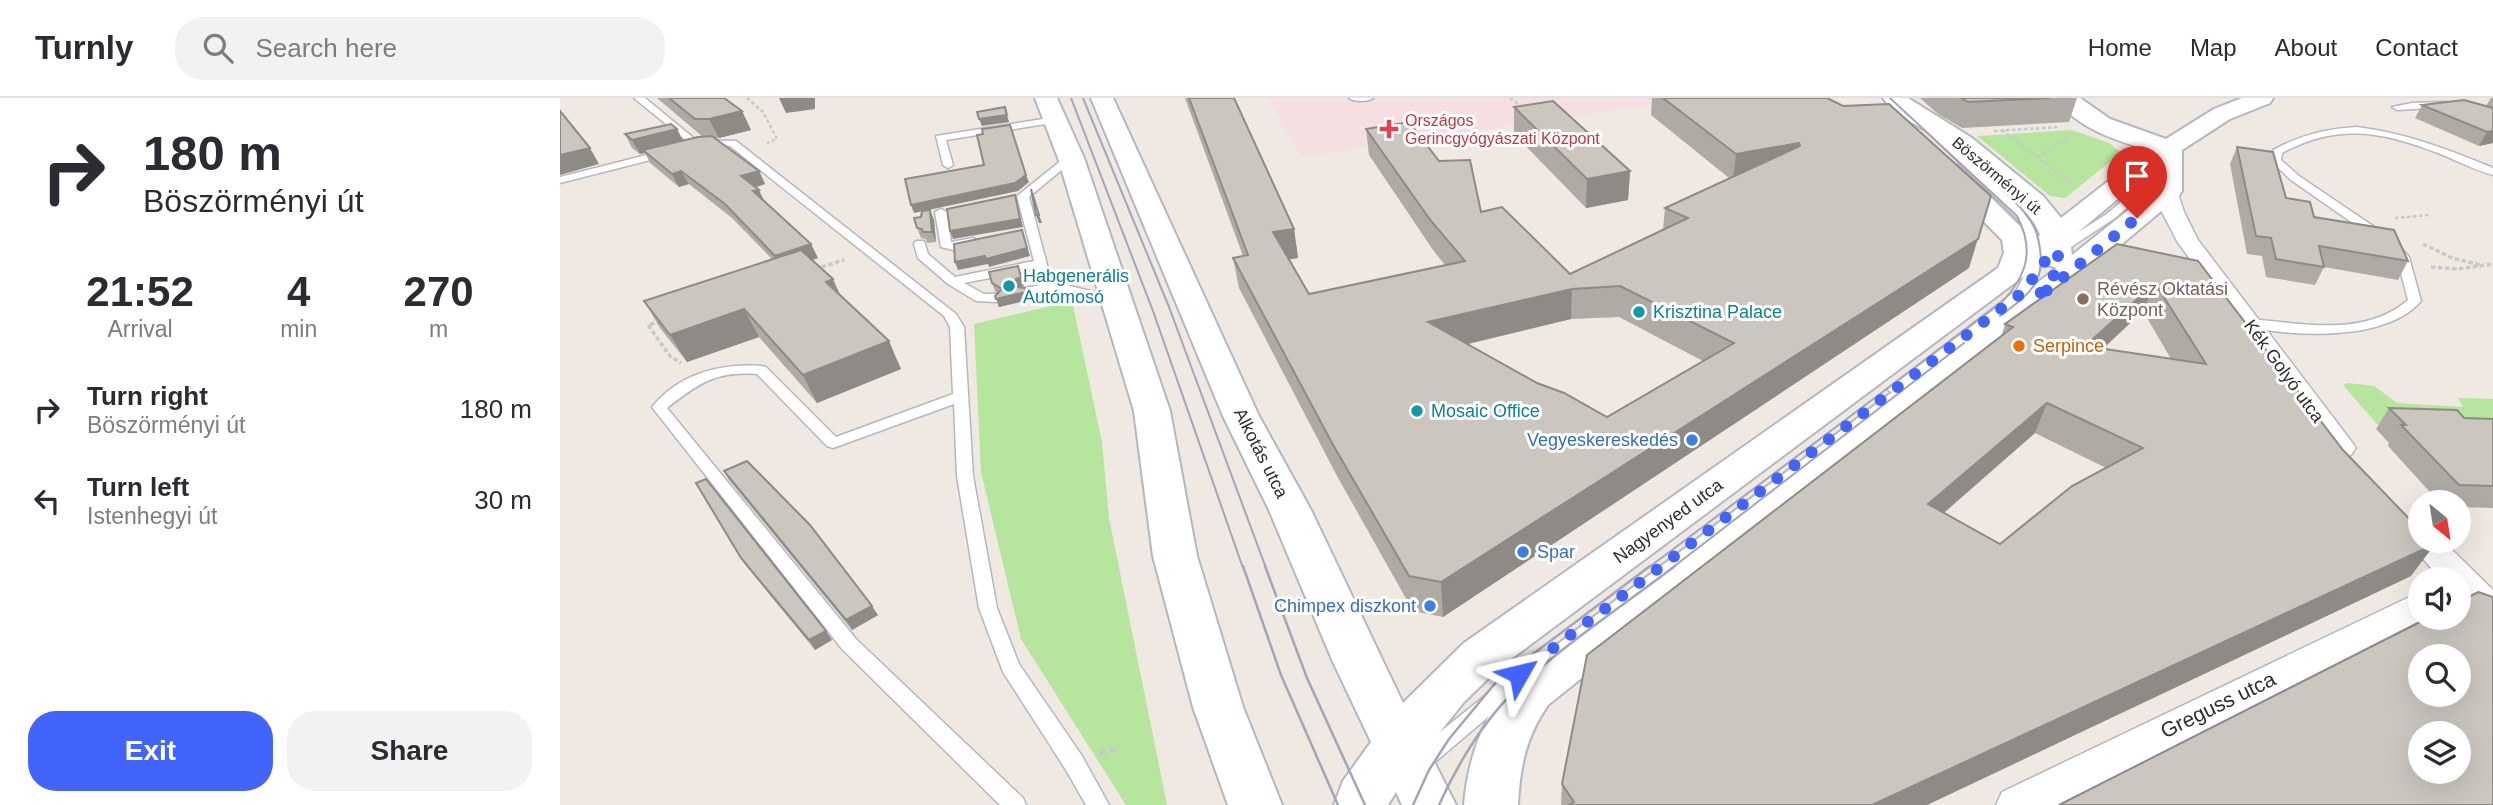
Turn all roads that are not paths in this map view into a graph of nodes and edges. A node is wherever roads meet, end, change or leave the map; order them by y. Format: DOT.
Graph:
graph roads {
  1 [pos="639,98"];
  2 [pos="1102,98"];
  3 [pos="1354,98"];
  4 [pos="1368,98"];
  5 [pos="2067,98"];
  6 [pos="2262,98"];
  7 [pos="2449,98"];
  8 [pos="1899,103"];
  9 [pos="2459,104"];
  10 [pos="2398,107"];
  11 [pos="1050,109"];
  12 [pos="2493,118"];
  13 [pos="704,144"];
  14 [pos="2164,151"];
  15 [pos="1070,158"];
  16 [pos="948,165"];
  17 [pos="2493,172"];
  18 [pos="560,180"];
  19 [pos="2169,191"];
  20 [pos="1023,196"];
  21 [pos="1007,200"];
  22 [pos="2084,201"];
  23 [pos="2033,202"];
  24 [pos="955,210"];
  25 [pos="1032,231"];
  26 [pos="1019,234"];
  27 [pos="992,239"];
  28 [pos="920,244"];
  29 [pos="2038,263"];
  30 [pos="1040,264"];
  31 [pos="952,281"];
  32 [pos="1055,286"];
  33 [pos="1026,292"];
  34 [pos="996,298"];
  35 [pos="1119,303"];
  36 [pos="2249,323"];
  37 [pos="961,396"];
  38 [pos="2355,464"];
  39 [pos="1688,547"];
  40 [pos="2433,553"];
  41 [pos="2445,567"];
  42 [pos="2471,594"];
  43 [pos="2408,611"];
  44 [pos="2493,611"];
  45 [pos="1539,659"];
  46 [pos="1412,773"];
  47 [pos="1015,805"];
  48 [pos="1098,805"];
  49 [pos="1255,805"];
  50 [pos="1361,805"];
  51 [pos="1373,805"];
  52 [pos="1491,805"];
  53 [pos="2017,805"];
  1 -- 13 [label="lane"];
  2 -- 46 [label="street, Alkotás utca"];
  3 -- 4 [label="lane"];
  5 -- 14 [label="street"];
  6 -- 14 [label="street"];
  7 -- 9 [label="lane"];
  8 -- 23 [label="street, Böszörményi út"];
  8 -- 29 [label="street, Böszörményi út"];
  9 -- 10 [label="lane"];
  9 -- 12 [label="lane"];
  11 -- 15 [label="street"];
  11 -- 16 [label="lane"];
  13 -- 18 [label="lane"];
  13 -- 37 [label="lane"];
  14 -- 19 [label="street"];
  14 -- 22 [label="street"];
  14 -- 29 [label="lane"];
  15 -- 20 [label="lane"];
  15 -- 35 [label="street"];
  17 -- 36 [label="lane"];
  19 -- 29 [label="street"];
  19 -- 36 [label="street, Kék Golyó utca"];
  20 -- 21 [label="lane"];
  20 -- 25 [label="lane"];
  22 -- 23 [label="street"];
  22 -- 29 [label="street"];
  23 -- 29 [label="street, Böszörményi út"];
  24 -- 27 [label="lane"];
  25 -- 26 [label="lane"];
  25 -- 30 [label="lane"];
  28 -- 31 [label="lane"];
  29 -- 39 [label="lane"];
  29 -- 46 [label="street, Nagyenyed utca"];
  29 -- 52 [label="street"];
  30 -- 31 [label="lane"];
  30 -- 32 [label="lane"];
  31 -- 34 [label="lane"];
  32 -- 33 [label="lane"];
  32 -- 35 [label="lane"];
  35 -- 49 [label="street"];
  36 -- 38 [label="street, Kék Golyó utca"];
  37 -- 47 [label="lane"];
  37 -- 48 [label="lane"];
  40 -- 41 [label="street"];
  42 -- 44 [label="street"];
  43 -- 53 [label="street, Greguss utca"];
  45 -- 46 [label="lane"];
  46 -- 50 [label="street, Nagyenyed utca"];
  46 -- 51 [label="lane"];
}
